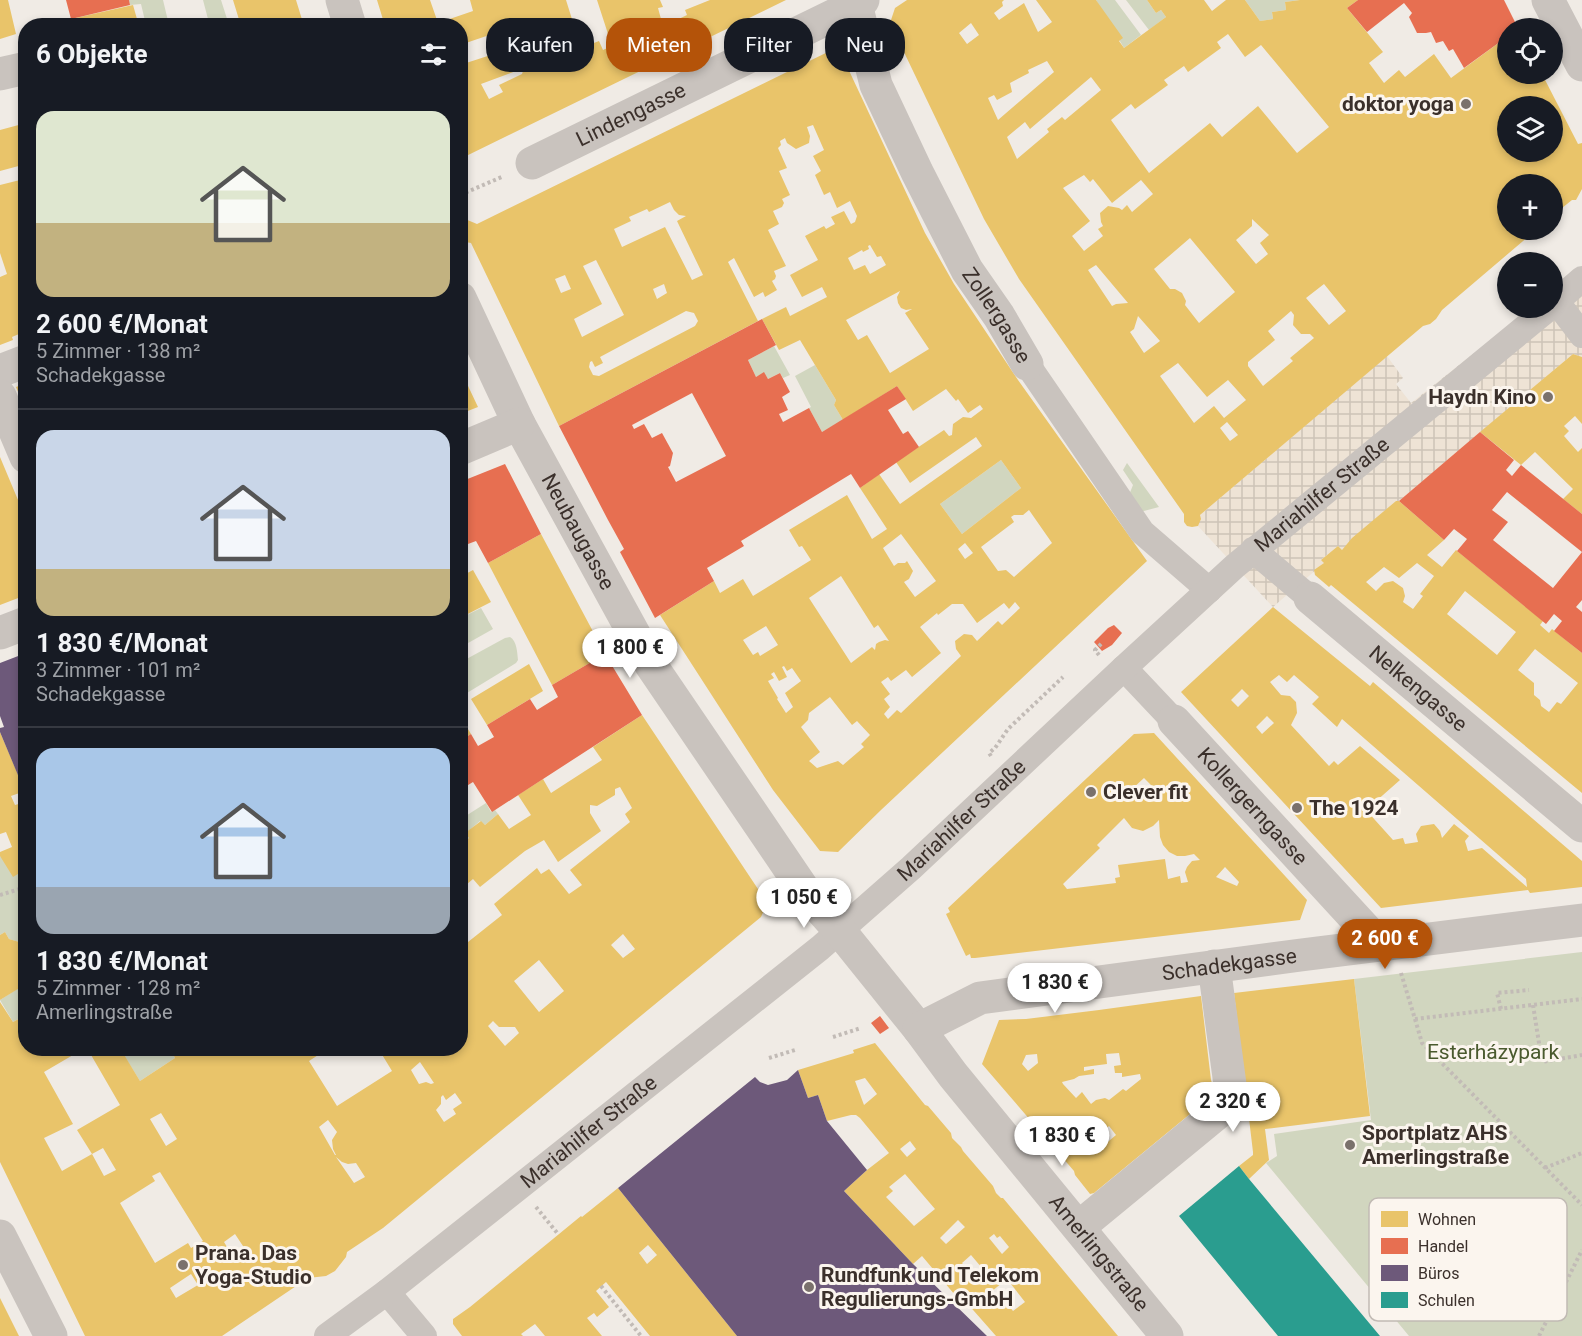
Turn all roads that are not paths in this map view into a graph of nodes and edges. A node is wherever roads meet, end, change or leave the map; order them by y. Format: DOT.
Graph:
graph roads {
  1 [pos="342,0"];
  2 [pos="1548,0"];
  3 [pos="858,1"];
  4 [pos="348,18"];
  5 [pos="1582,65"];
  6 [pos="18,70"];
  7 [pos="0,74"];
  8 [pos="532,163"];
  9 [pos="1582,279"];
  10 [pos="1563,295"];
  11 [pos="468,315"];
  12 [pos="1563,315"];
  13 [pos="1536,318"];
  14 [pos="1582,335"];
  15 [pos="18,364"];
  16 [pos="1027,364"];
  17 [pos="0,371"];
  18 [pos="0,396"];
  19 [pos="519,424"];
  20 [pos="18,439"];
  21 [pos="468,445"];
  22 [pos="1253,550"];
  23 [pos="1209,590"];
  24 [pos="1310,598"];
  25 [pos="18,626"];
  26 [pos="0,633"];
  27 [pos="1124,668"];
  28 [pos="1174,721"];
  29 [pos="1582,826"];
  30 [pos="1582,920"];
  31 [pos="840,931"];
  32 [pos="1390,958"];
  33 [pos="1214,966"];
  34 [pos="919,1029"];
  35 [pos="1079,1227"];
  36 [pos="0,1236"];
  37 [pos="387,1292"];
  38 [pos="51,1336"];
  39 [pos="327,1336"];
  40 [pos="424,1336"];
  41 [pos="1167,1336"];
  1 -- 4 [label="street"];
  2 -- 5 [label="street"];
  3 -- 8 [label="street, Lindengasse"];
  3 -- 16 [label="street, Zollergasse"];
  6 -- 7 [label="street"];
  9 -- 10 [label="street, Mariahilfer Straße"];
  11 -- 19 [label="street, Neubaugasse"];
  12 -- 14 [label="street"];
  13 -- 22 [label="street, Mariahilfer Straße"];
  15 -- 17 [label="street"];
  16 -- 23 [label="street, Zollergasse"];
  18 -- 20 [label="street"];
  19 -- 21 [label="street"];
  19 -- 31 [label="street, Neubaugasse"];
  22 -- 23 [label="street, Mariahilfer Straße"];
  22 -- 24 [label="street, Nelkengasse"];
  23 -- 27 [label="street, Mariahilfer Straße"];
  24 -- 29 [label="street, Nelkengasse"];
  25 -- 26 [label="street"];
  27 -- 28 [label="street, Kollergerngasse"];
  27 -- 31 [label="street, Mariahilfer Straße"];
  28 -- 32 [label="street, Kollergerngasse"];
  30 -- 32 [label="street, Schadekgasse"];
  31 -- 34 [label="street, Neubaugasse"];
  31 -- 37 [label="street, Mariahilfer Straße"];
  32 -- 33 [label="street, Schadekgasse"];
  33 -- 34 [label="street, Schadekgasse"];
  33 -- 35 [label="street"];
  34 -- 35 [label="street, Amerlingstraße"];
  35 -- 41 [label="street, Amerlingstraße"];
  36 -- 38 [label="street"];
  37 -- 39 [label="street, Mariahilfer Straße"];
  37 -- 40 [label="street"];
}
